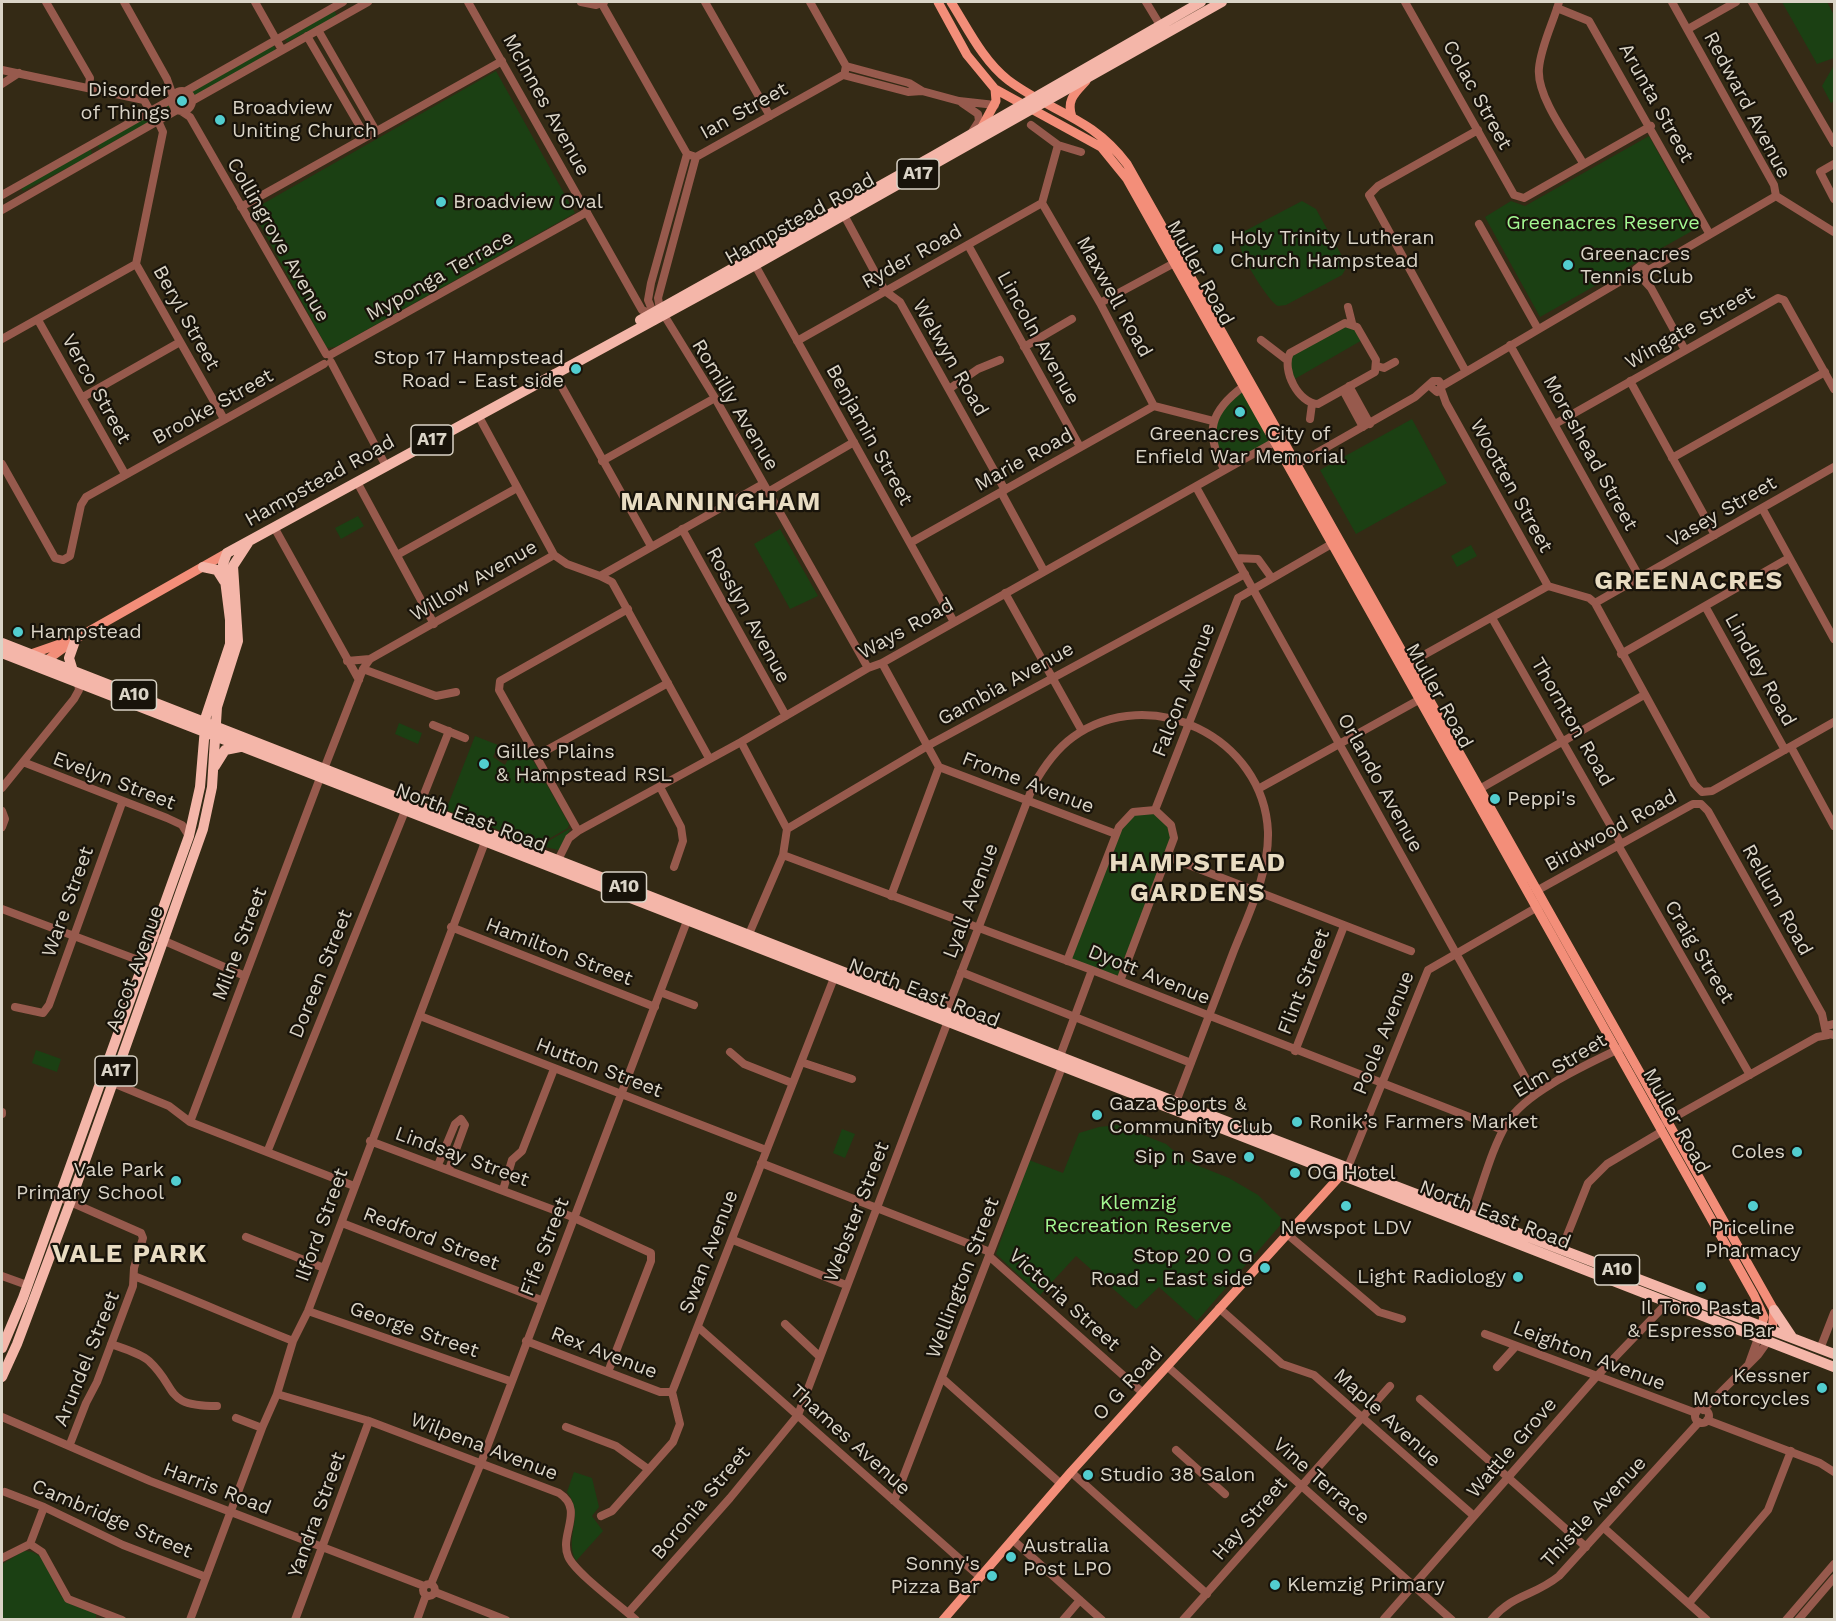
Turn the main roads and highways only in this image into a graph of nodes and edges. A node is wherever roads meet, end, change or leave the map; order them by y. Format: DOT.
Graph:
graph roads {
  1 [pos="938,2"];
  2 [pos="951,2"];
  3 [pos="1201,2"];
  4 [pos="1222,2"];
  5 [pos="1162,29"];
  6 [pos="1092,75"];
  7 [pos="995,89"];
  8 [pos="1041,100"];
  9 [pos="1023,105"];
  10 [pos="1034,110"];
  11 [pos="1072,117"];
  12 [pos="982,127"];
  13 [pos="842,212"];
  14 [pos="1177,261"];
  15 [pos="1277,440"];
  16 [pos="250,540"];
  17 [pos="227,553"];
  18 [pos="203,567"];
  19 [pos="225,584"];
  20 [pos="76,639"];
  21 [pos="2,643"];
  22 [pos="2,653"];
  23 [pos="31,659"];
  24 [pos="47,660"];
  25 [pos="73,671"];
  26 [pos="210,729"];
  27 [pos="246,748"];
  28 [pos="213,769"];
  29 [pos="322,774"];
  30 [pos="1476,790"];
  31 [pos="1541,905"];
  32 [pos="1345,1171"];
  33 [pos="1472,1214"];
  34 [pos="1468,1225"];
  35 [pos="1730,1243"];
  36 [pos="1562,1248"];
  37 [pos="1558,1259"];
  38 [pos="42,1278"];
  39 [pos="27,1285"];
  40 [pos="1670,1297"];
  41 [pos="34,1298"];
  42 [pos="1774,1310"];
  43 [pos="1765,1334"];
  44 [pos="1797,1340"];
  45 [pos="2,1348"];
  46 [pos="1834,1354"];
  47 [pos="1834,1367"];
  48 [pos="2,1377"];
  49 [pos="943,1620"];
  1 -- 7 [label="main road"];
  2 -- 8 [label="main road, Muller Road"];
  3 -- 5 [label="highway, Hampstead Road / A17"];
  4 -- 5 [label="highway, Hampstead Road / A17"];
  5 -- 6 [label="highway, Hampstead Road / A17"];
  5 -- 8 [label="highway, Hampstead Road / A17"];
  6 -- 8 [label="highway, Hampstead Road / A17"];
  6 -- 11 [label="main road"];
  7 -- 9 [label="main road, Muller Road"];
  7 -- 12 [label="main road"];
  8 -- 9 [label="highway, Hampstead Road / A17"];
  8 -- 10 [label="highway, Hampstead Road / A17"];
  8 -- 11 [label="main road, Muller Road"];
  9 -- 10 [label="main road, Muller Road"];
  9 -- 12 [label="highway, Hampstead Road / A17"];
  10 -- 13 [label="highway, Hampstead Road / A17"];
  10 -- 14 [label="main road, Muller Road"];
  11 -- 14 [label="main road, Muller Road"];
  12 -- 13 [label="highway, Hampstead Road / A17"];
  13 -- 16 [label="highway, Hampstead Road / A17"];
  14 -- 15 [label="main road, Muller Road"];
  14 -- 15 [label="main road, Muller Road"];
  15 -- 30 [label="main road, Muller Road"];
  16 -- 17 [label="highway, Hampstead Road / A17"];
  16 -- 26 [label="highway, A17"];
  17 -- 18 [label="main road, Hampstead Road"];
  17 -- 19 [label="highway, A17"];
  18 -- 19 [label="highway"];
  18 -- 20 [label="main road, Hampstead Road"];
  19 -- 26 [label="highway, A17"];
  20 -- 23 [label="main road, Hampstead Road"];
  20 -- 24 [label="main road, Hampstead Road"];
  20 -- 25 [label="highway"];
  21 -- 23 [label="highway, North East Road / A10"];
  22 -- 23 [label="highway, North East Road / A10"];
  23 -- 24 [label="highway"];
  23 -- 26 [label="highway, North East Road / A10"];
  24 -- 25 [label="highway, North East Road / A10"];
  25 -- 26 [label="highway, North East Road / A10"];
  26 -- 27 [label="highway, North East Road / A10"];
  26 -- 28 [label="highway, Ascot Avenue / A17"];
  26 -- 29 [label="highway, North East Road / A10"];
  26 -- 39 [label="highway, Ascot Avenue / A17"];
  27 -- 28 [label="highway"];
  27 -- 29 [label="highway, North East Road / A10"];
  28 -- 38 [label="highway, Ascot Avenue / A17"];
  29 -- 32 [label="highway, North East Road / A10"];
  30 -- 31 [label="main road, Muller Road"];
  30 -- 31 [label="main road, Muller Road"];
  31 -- 35 [label="main road, Muller Road"];
  32 -- 33 [label="highway, North East Road / A10"];
  32 -- 34 [label="highway, North East Road / A10"];
  32 -- 49 [label="main road, O G Road"];
  33 -- 34 [label="highway"];
  33 -- 36 [label="highway, North East Road / A10"];
  34 -- 37 [label="highway, North East Road / A10"];
  35 -- 42 [label="main road, Muller Road"];
  35 -- 43 [label="main road, Muller Road"];
  36 -- 37 [label="highway"];
  36 -- 40 [label="highway, North East Road / A10"];
  37 -- 40 [label="highway, North East Road / A10"];
  38 -- 39 [label="highway"];
  38 -- 41 [label="highway, Ascot Avenue / A17"];
  39 -- 41 [label="highway"];
  39 -- 45 [label="highway, Ascot Avenue / A17"];
  40 -- 43 [label="highway, North East Road / A10"];
  41 -- 48 [label="highway, Ascot Avenue / A17"];
  42 -- 43 [label="main road"];
  42 -- 44 [label="highway"];
  43 -- 44 [label="highway, North East Road / A10"];
  43 -- 47 [label="highway, North East Road / A10"];
  44 -- 46 [label="highway, North East Road / A10"];
}
